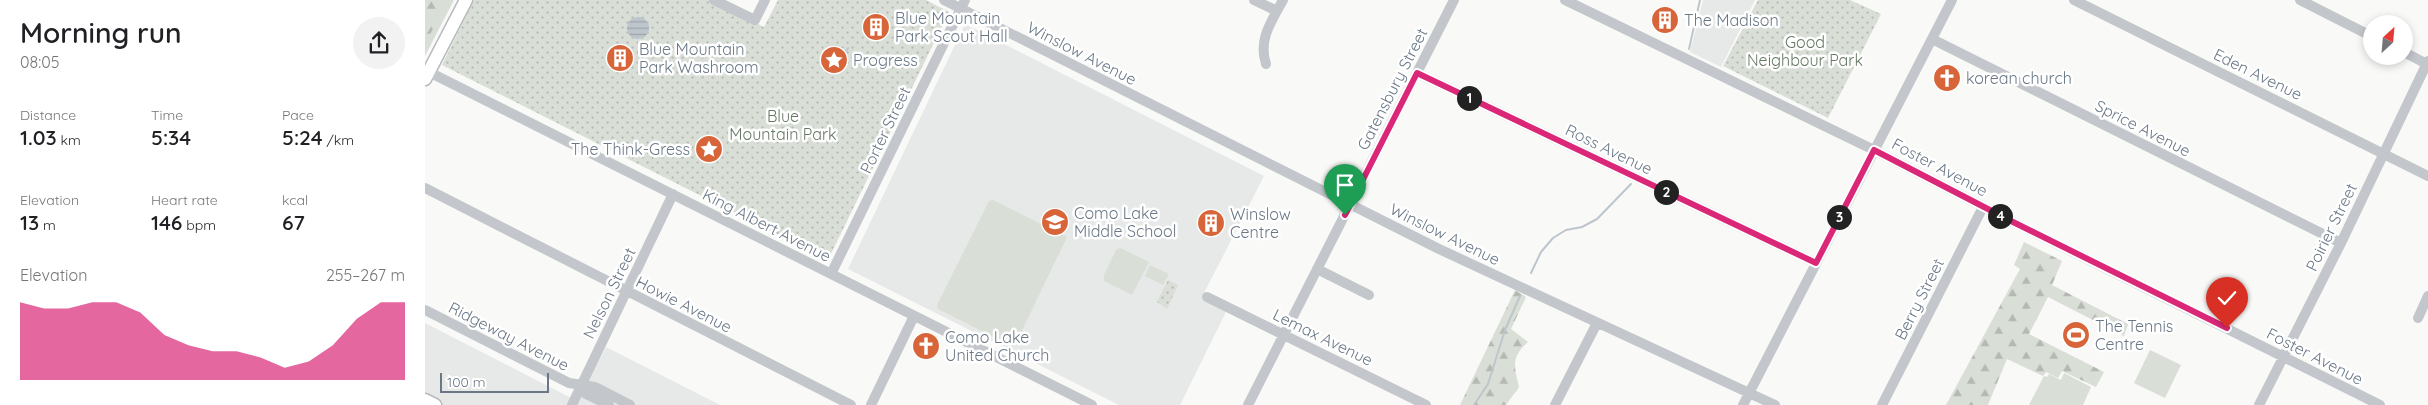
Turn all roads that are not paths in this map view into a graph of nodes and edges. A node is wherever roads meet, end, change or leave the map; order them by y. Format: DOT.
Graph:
graph roads {
  1 [pos="466,0"];
  2 [pos="714,0"];
  3 [pos="765,0"];
  4 [pos="944,0"];
  5 [pos="1254,0"];
  6 [pos="1283,0"];
  7 [pos="1454,0"];
  8 [pos="1565,0"];
  9 [pos="1952,0"];
  10 [pos="2074,0"];
  11 [pos="2300,0"];
  12 [pos="963,4"];
  13 [pos="1277,12"];
  14 [pos="2363,32"];
  15 [pos="1932,39"];
  16 [pos="2413,56"];
  17 [pos="2427,63"];
  18 [pos="1266,64"];
  19 [pos="1417,73"];
  20 [pos="427,76"];
  21 [pos="1874,150"];
  22 [pos="2384,154"];
  23 [pos="2428,176"];
  24 [pos="425,188"];
  25 [pos="673,194"];
  26 [pos="1350,204"];
  27 [pos="1983,207"];
  28 [pos="2341,243"];
  29 [pos="1816,263"];
  30 [pos="1317,269"];
  31 [pos="831,274"];
  32 [pos="627,291"];
  33 [pos="1369,296"];
  34 [pos="2428,296"];
  35 [pos="1207,297"];
  36 [pos="425,310"];
  37 [pos="914,316"];
  38 [pos="2418,318"];
  39 [pos="1597,322"];
  40 [pos="1284,335"];
  41 [pos="2284,357"];
  42 [pos="581,386"];
  43 [pos="1749,394"];
  44 [pos="425,400"];
  45 [pos="435,405"];
  46 [pos="572,405"];
  47 [pos="609,405"];
  48 [pos="630,405"];
  49 [pos="851,405"];
  50 [pos="871,405"];
  51 [pos="1092,405"];
  52 [pos="1248,405"];
  53 [pos="1426,405"];
  54 [pos="1555,405"];
  55 [pos="1743,405"];
  56 [pos="1775,405"];
  57 [pos="1882,405"];
  58 [pos="2259,405"];
  59 [pos="2380,405"];
  1 -- 20 [label="main road"];
  2 -- 3 [label="street"];
  4 -- 12 [label="street, Winslow Avenue"];
  5 -- 13 [label="street"];
  6 -- 13 [label="street"];
  7 -- 19 [label="street, Gatensbury Street"];
  8 -- 21 [label="street, Foster Avenue"];
  9 -- 15 [label="street"];
  10 -- 22 [label="street, Eden Avenue"];
  11 -- 14 [label="street"];
  12 -- 26 [label="street, Winslow Avenue"];
  12 -- 31 [label="street, Porter Street"];
  13 -- 18 [label="street"];
  15 -- 21 [label="street"];
  15 -- 28 [label="street, Sprice Avenue"];
  16 -- 17 [label="street"];
  17 -- 22 [label="street, Poirier Street"];
  19 -- 26 [label="street, Gatensbury Street"];
  19 -- 29 [label="street, Ross Avenue"];
  20 -- 25 [label="street, King Albert Avenue"];
  21 -- 27 [label="street, Foster Avenue"];
  21 -- 29 [label="street"];
  22 -- 23 [label="street, Eden Avenue"];
  22 -- 28 [label="street, Poirier Street"];
  24 -- 32 [label="street, Howie Avenue"];
  25 -- 31 [label="street, King Albert Avenue"];
  25 -- 32 [label="street, Nelson Street"];
  26 -- 30 [label="street, Gatensbury Street"];
  26 -- 39 [label="street, Winslow Avenue"];
  27 -- 41 [label="street, Foster Avenue"];
  27 -- 57 [label="street, Berry Street"];
  28 -- 41 [label="street, Poirier Street"];
  29 -- 43 [label="street"];
  30 -- 33 [label="street"];
  30 -- 40 [label="street, Gatensbury Street"];
  31 -- 37 [label="street, King Albert Avenue"];
  32 -- 42 [label="street, Nelson Street"];
  32 -- 49 [label="street, Howie Avenue"];
  34 -- 38 [label="street"];
  35 -- 40 [label="street, Lemax Avenue"];
  36 -- 42 [label="street, Ridgeway Avenue"];
  37 -- 50 [label="street"];
  37 -- 51 [label="street, King Albert Avenue"];
  39 -- 43 [label="street, Winslow Avenue"];
  39 -- 54 [label="street"];
  40 -- 52 [label="street, Gatensbury Street"];
  40 -- 53 [label="street, Lemax Avenue"];
  41 -- 58 [label="street, Poirier Street"];
  41 -- 59 [label="street, Foster Avenue"];
  42 -- 46 [label="street, Nelson Street"];
  42 -- 47 [label="street, Ridgeway Avenue"];
  42 -- 48 [label="street, Ridgeway Avenue"];
  43 -- 55 [label="street"];
  43 -- 56 [label="street, Winslow Avenue"];
  44 -- 45 [label="main road"];
}
